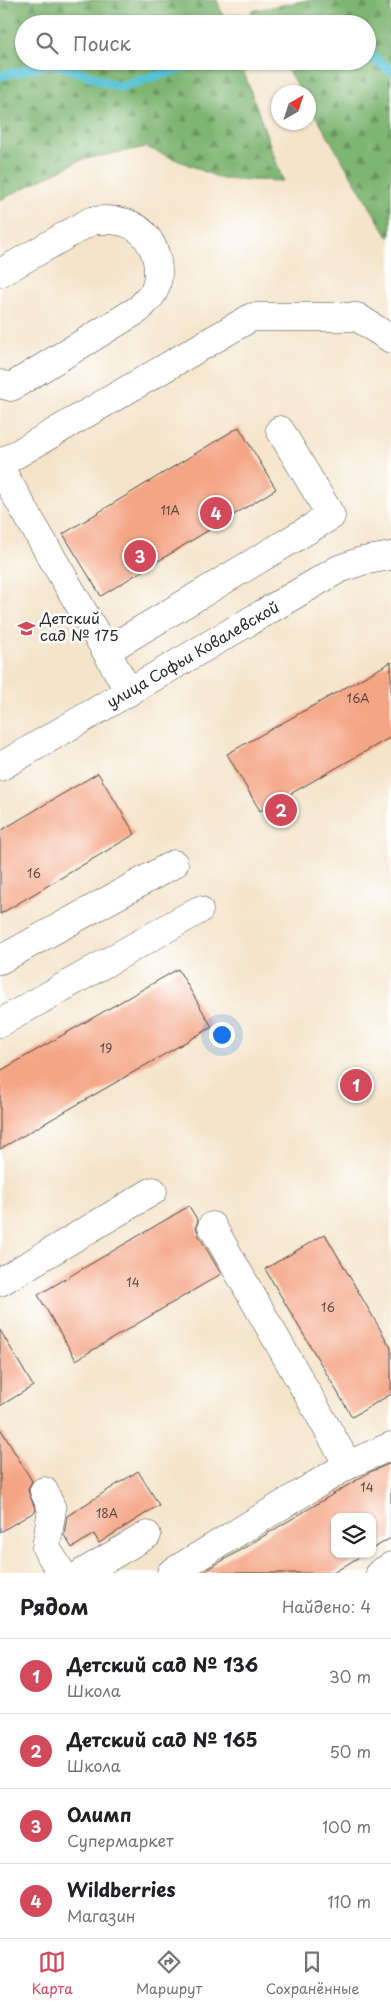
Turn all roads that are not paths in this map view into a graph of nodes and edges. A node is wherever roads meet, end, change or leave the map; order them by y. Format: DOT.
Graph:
graph roads {
  1 [pos="0,272"];
  2 [pos="391,338"];
  3 [pos="0,384"];
  4 [pos="280,430"];
  5 [pos="0,464"];
  6 [pos="0,468"];
  7 [pos="391,556"];
  8 [pos="106,651"];
  9 [pos="129,692"];
  10 [pos="0,767"];
  11 [pos="174,864"];
  12 [pos="199,910"];
  13 [pos="0,960"];
  14 [pos="0,1023"];
  15 [pos="153,1191"];
  16 [pos="212,1226"];
  17 [pos="0,1282"];
  18 [pos="391,1446"];
  19 [pos="348,1465"];
  20 [pos="44,1491"];
  21 [pos="147,1535"];
  22 [pos="391,1566"];
  23 [pos="62,1573"];
  24 [pos="82,1573"];
  25 [pos="171,1573"];
  26 [pos="380,1573"];
  1 -- 3 [label="street"];
  2 -- 5 [label="street"];
  4 -- 8 [label="street"];
  6 -- 8 [label="street"];
  7 -- 9 [label="street, улица Софьи Ковалевской"];
  8 -- 9 [label="street"];
  9 -- 10 [label="street, улица Софьи Ковалевской"];
  11 -- 13 [label="street"];
  12 -- 14 [label="street"];
  15 -- 17 [label="street"];
  16 -- 19 [label="street"];
  18 -- 19 [label="street"];
  19 -- 25 [label="street"];
  20 -- 23 [label="street"];
  21 -- 24 [label="street"];
  22 -- 26 [label="street"];
}
